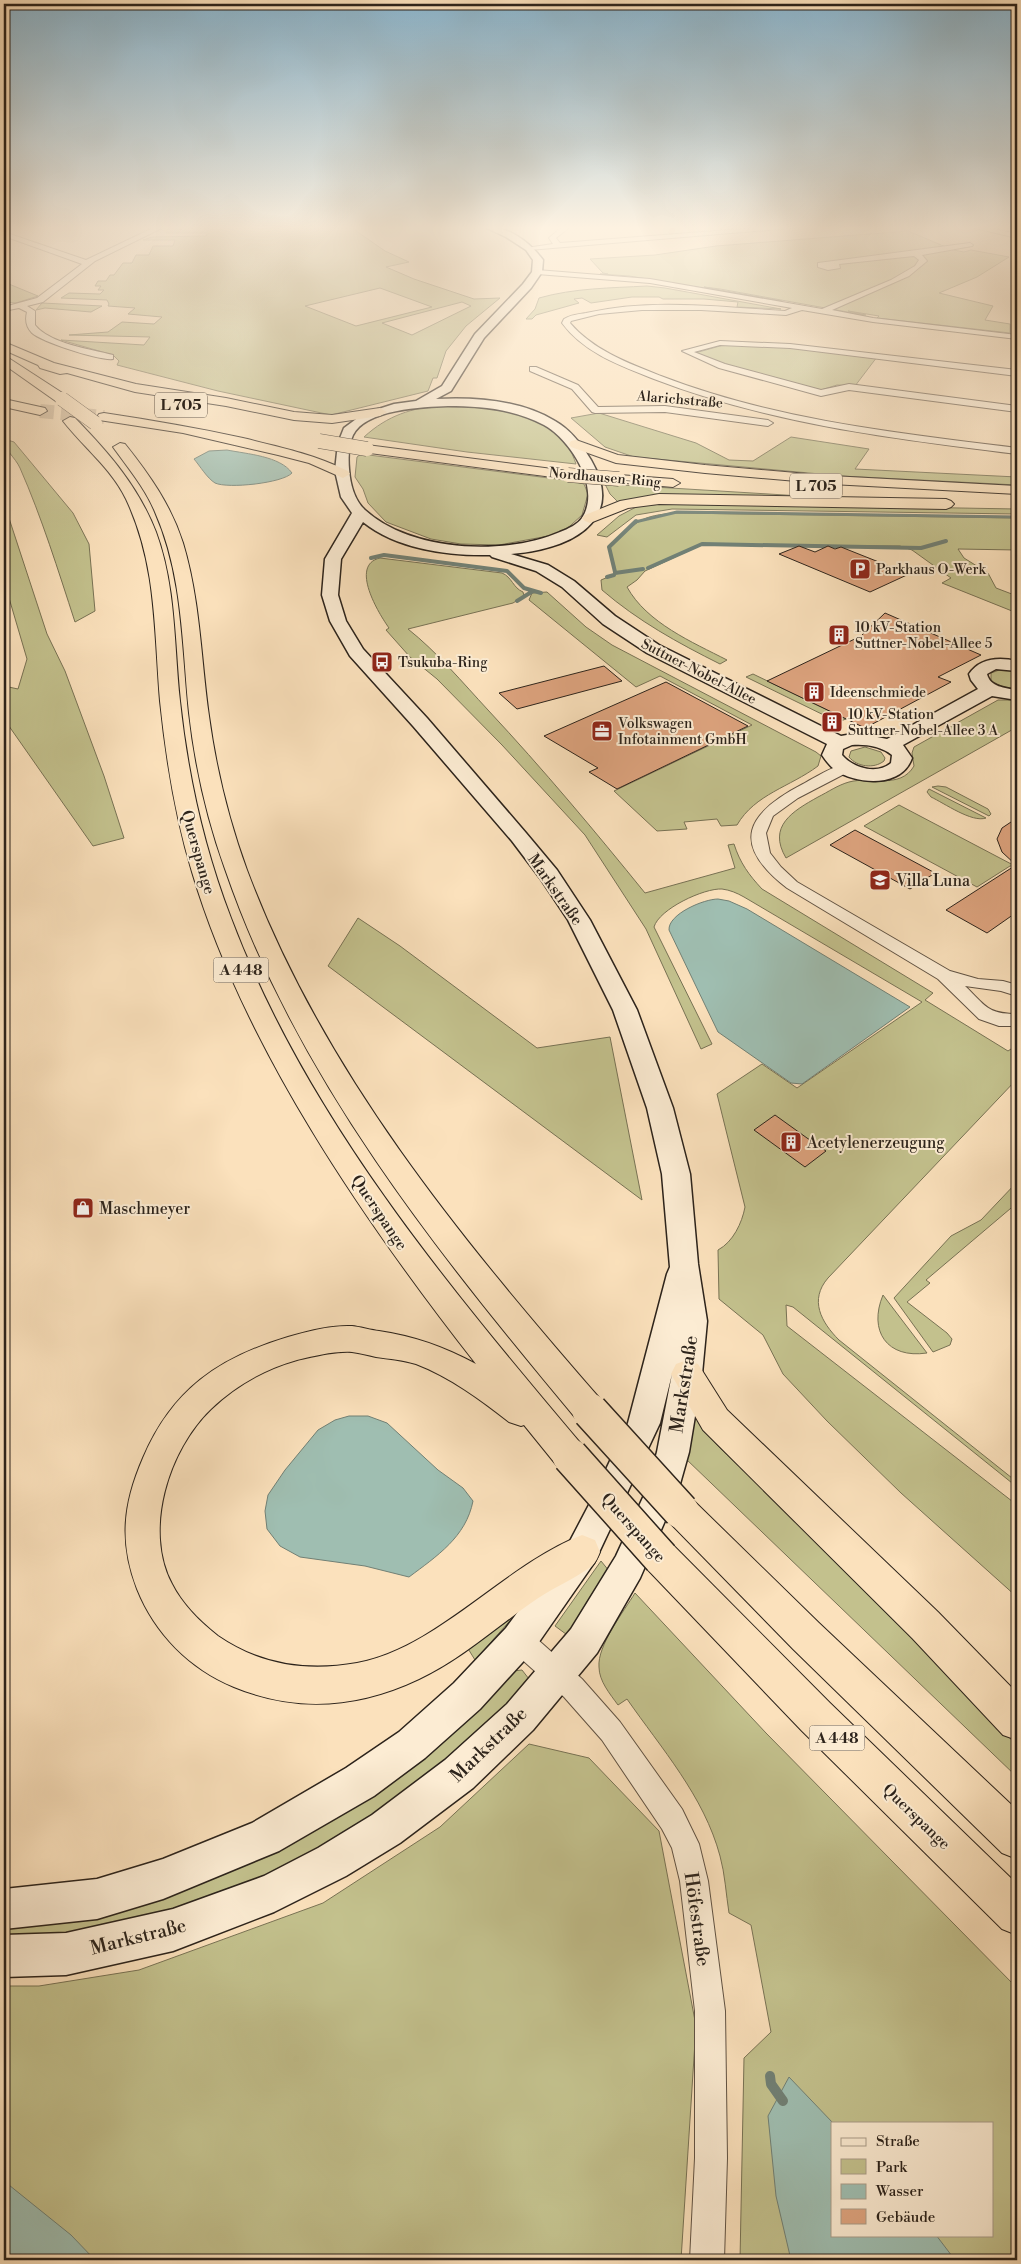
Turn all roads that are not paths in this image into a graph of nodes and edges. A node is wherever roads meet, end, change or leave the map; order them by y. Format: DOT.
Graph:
graph roads {
  1 [pos="36,332"];
  2 [pos="484,332"];
  3 [pos="575,332"];
  4 [pos="955,332"];
  5 [pos="978,332"];
  6 [pos="1017,337"];
  7 [pos="4,346"];
  8 [pos="110,358"];
  9 [pos="4,359"];
  10 [pos="44,364"];
  11 [pos="461,366"];
  12 [pos="533,369"];
  13 [pos="4,373"];
  14 [pos="1017,373"];
  15 [pos="4,403"];
  16 [pos="416,404"];
  17 [pos="499,406"];
  18 [pos="1017,407"];
  19 [pos="44,408"];
  20 [pos="380,412"];
  21 [pos="217,414"];
  22 [pos="90,420"];
  23 [pos="808,421"];
  24 [pos="258,422"];
  25 [pos="231,426"];
  26 [pos="294,429"];
  27 [pos="315,437"];
  28 [pos="576,444"];
  29 [pos="1017,451"];
  30 [pos="343,474"];
  31 [pos="1015,498"];
  32 [pos="957,505"];
  33 [pos="360,513"];
  34 [pos="590,518"];
  35 [pos="563,537"];
  36 [pos="405,538"];
  37 [pos="484,550"];
  38 [pos="332,567"];
  39 [pos="568,584"];
  40 [pos="1017,666"];
  41 [pos="991,689"];
  42 [pos="1017,695"];
  43 [pos="840,743"];
  44 [pos="889,745"];
  45 [pos="845,768"];
  46 [pos="944,975"];
  47 [pos="1017,991"];
  48 [pos="1017,1020"];
  49 [pos="684,1264"];
  50 [pos="687,1374"];
  51 [pos="570,1456"];
  52 [pos="582,1552"];
  53 [pos="519,1640"];
  54 [pos="556,1673"];
  55 [pos="1017,1721"];
  56 [pos="1017,1838"];
  57 [pos="4,1909"];
  58 [pos="1017,1914"];
  59 [pos="4,1956"];
  60 [pos="707,2260"];
  1 -- 8 [label="street"];
  2 -- 11 [label="main road"];
  3 -- 23 [label="street, Alarichstraße"];
  4 -- 6 [label="street"];
  5 -- 6 [label="street"];
  7 -- 10 [label="highway, L 705"];
  9 -- 22 [label="highway, Querspange / A 448, bridge"];
  10 -- 20 [label="highway"];
  10 -- 21 [label="highway, L 705"];
  11 -- 16 [label="main road"];
  11 -- 17 [label="main road"];
  12 -- 23 [label="street, Alarichstraße"];
  13 -- 19 [label="highway, Querspange / A 448"];
  14 -- 18 [label="street"];
  15 -- 19 [label="highway"];
  16 -- 17 [label="main road"];
  16 -- 20 [label="main road"];
  17 -- 28 [label="main road"];
  19 -- 22 [label="highway, Querspange / A 448"];
  20 -- 30 [label="main road"];
  22 -- 25 [label="highway, L 705"];
  22 -- 30 [label="highway"];
  22 -- 51 [label="highway, Querspange / A 448"];
  22 -- 56 [label="highway, Querspange / A 448, bridge"];
  23 -- 29 [label="street, Alarichstraße"];
  24 -- 26 [label="highway"];
  27 -- 31 [label="highway, Nordhausen-Ring / L 705, bridge"];
  28 -- 31 [label="highway"];
  28 -- 34 [label="main road"];
  30 -- 33 [label="main road"];
  32 -- 34 [label="highway"];
  33 -- 36 [label="main road"];
  33 -- 38 [label="main road, Markstraße"];
  34 -- 35 [label="main road"];
  35 -- 37 [label="main road"];
  35 -- 39 [label="main road, Suttner-Nobel-Allee"];
  36 -- 37 [label="main road"];
  36 -- 38 [label="main road"];
  37 -- 39 [label="main road, Suttner-Nobel-Allee"];
  38 -- 49 [label="main road, Markstraße"];
  39 -- 43 [label="main road, Suttner-Nobel-Allee"];
  40 -- 41 [label="main road"];
  41 -- 42 [label="main road"];
  41 -- 44 [label="main road"];
  43 -- 44 [label="main road"];
  43 -- 45 [label="main road"];
  44 -- 45 [label="main road"];
  45 -- 46 [label="street"];
  46 -- 47 [label="street"];
  46 -- 48 [label="street"];
  49 -- 50 [label="main road, Markstraße"];
  49 -- 52 [label="main road, Markstraße"];
  50 -- 54 [label="main road, Markstraße"];
  50 -- 55 [label="highway"];
  51 -- 52 [label="highway"];
  51 -- 58 [label="highway, Querspange / A 448, bridge"];
  52 -- 53 [label="main road, Markstraße"];
  53 -- 54 [label="street, Höfestraße"];
  53 -- 57 [label="main road, Markstraße"];
  54 -- 59 [label="main road, Markstraße"];
  54 -- 60 [label="street, Höfestraße"];
}
